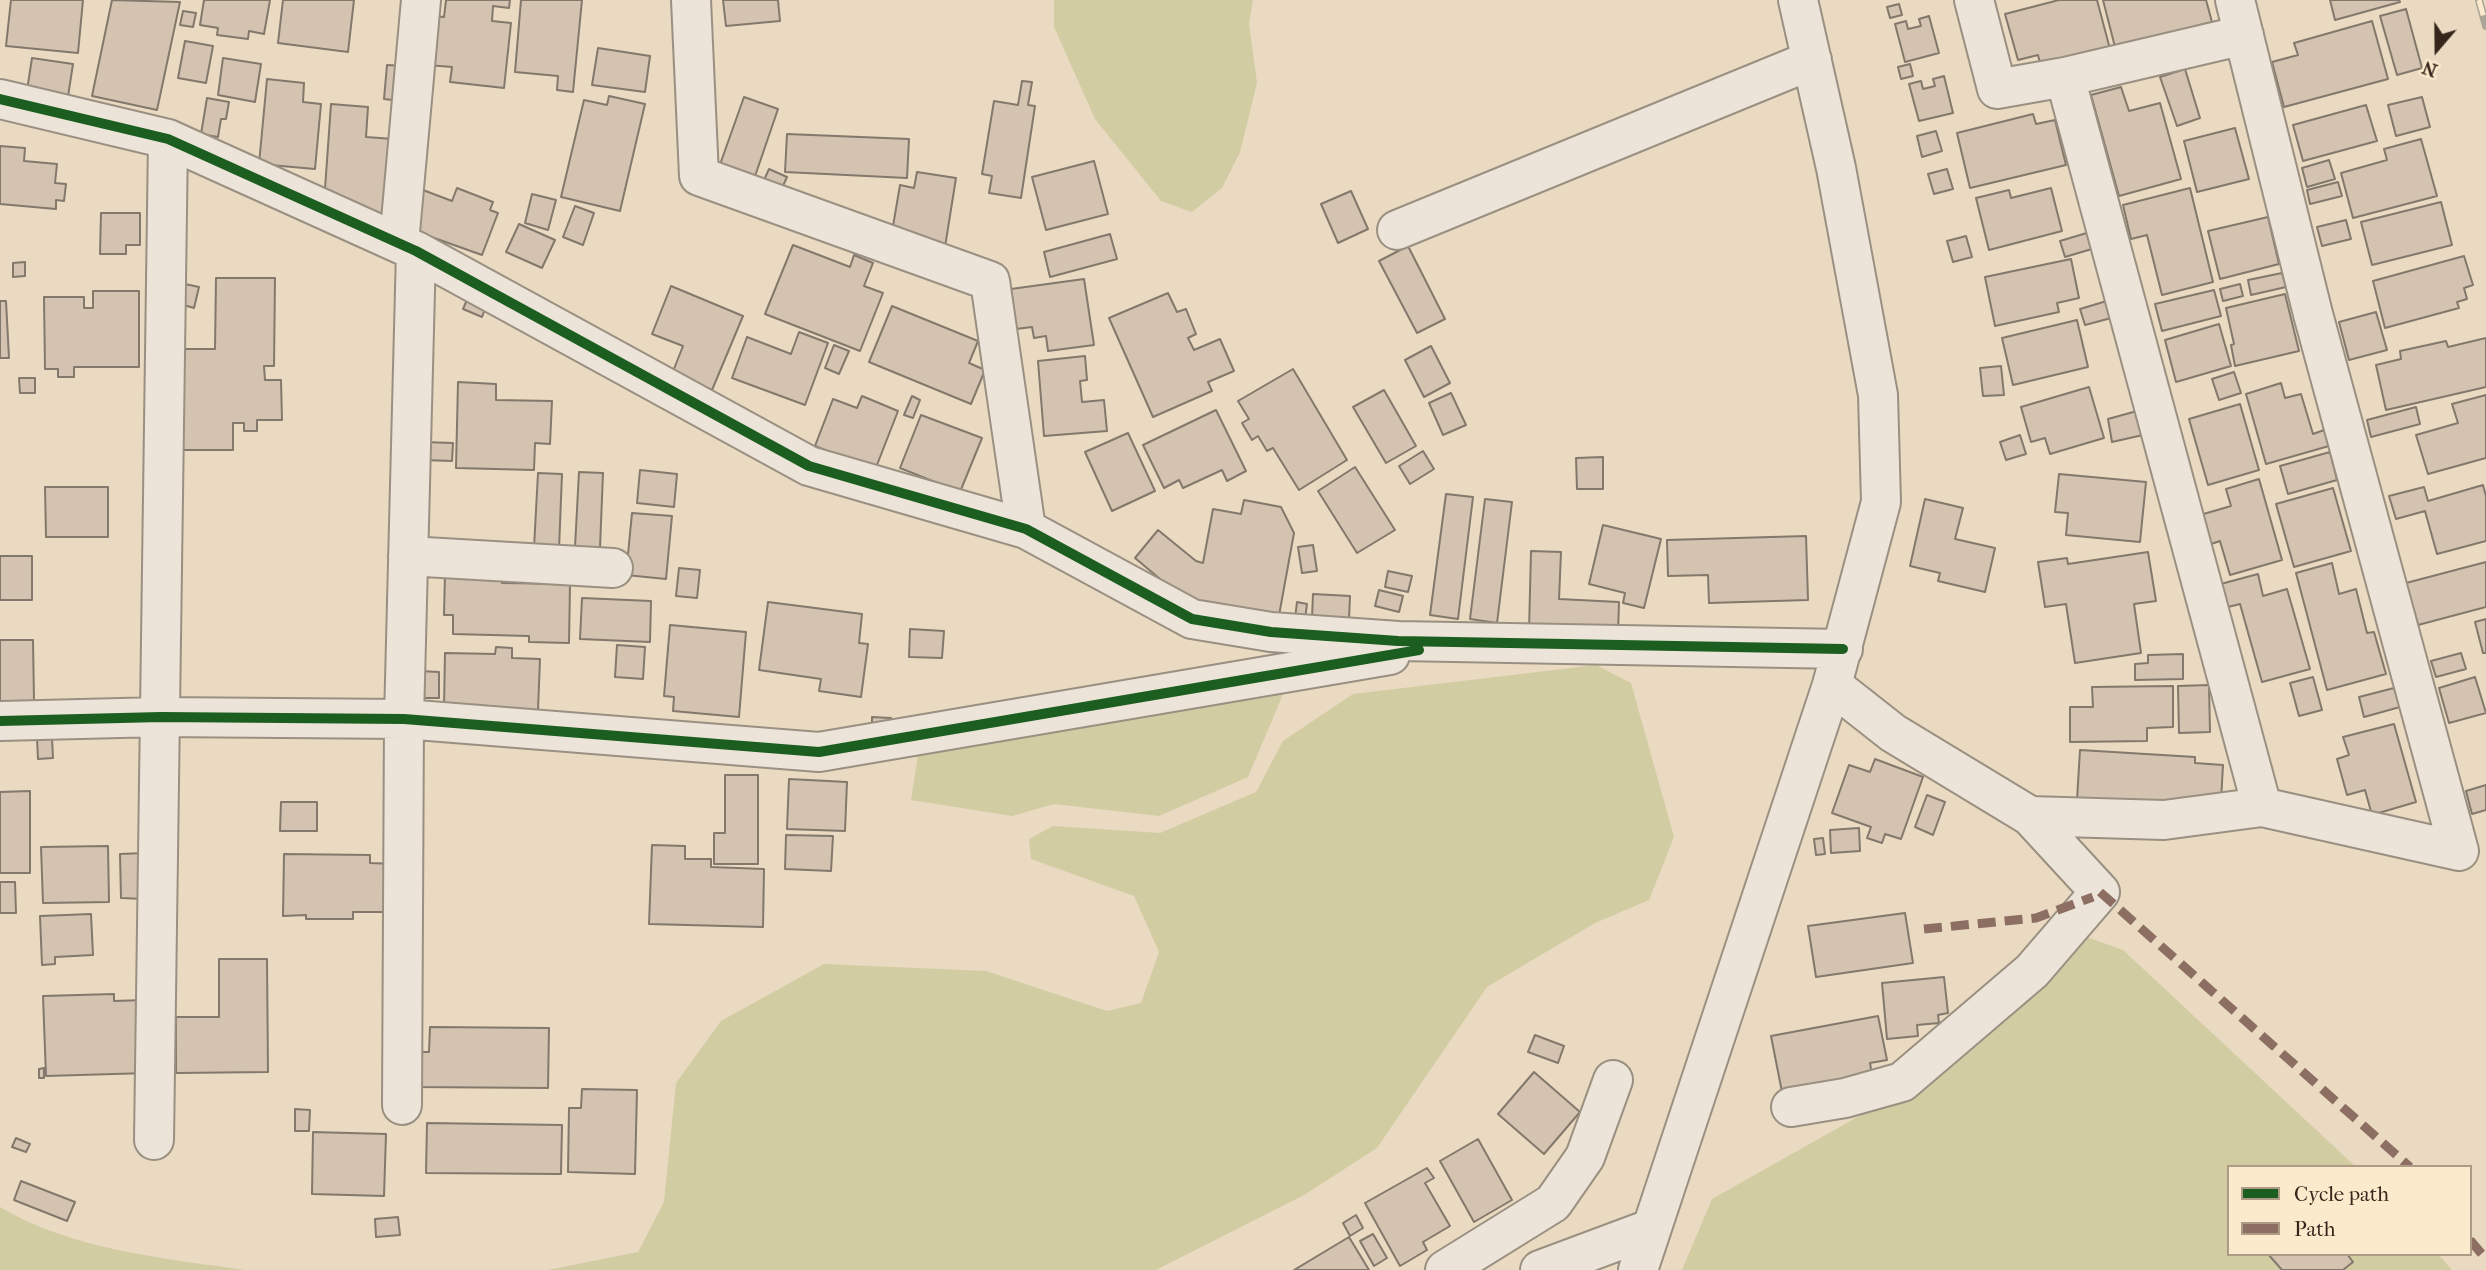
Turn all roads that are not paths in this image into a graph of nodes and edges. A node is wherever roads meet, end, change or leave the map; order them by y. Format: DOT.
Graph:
graph roads {
  1 [pos="421,0"];
  2 [pos="691,0"];
  3 [pos="1798,0"];
  4 [pos="1974,0"];
  5 [pos="2240,17"];
  6 [pos="1812,60"];
  7 [pos="2065,77"];
  8 [pos="0,99"];
  9 [pos="168,139"];
  10 [pos="1396,230"];
  11 [pos="408,247"];
  12 [pos="1026,529"];
  13 [pos="408,556"];
  14 [pos="614,568"];
  15 [pos="1461,643"];
  16 [pos="1838,667"];
  17 [pos="160,717"];
  18 [pos="404,719"];
  19 [pos="0,722"];
  20 [pos="2262,807"];
  21 [pos="2030,816"];
  22 [pos="1613,1080"];
  23 [pos="402,1105"];
  24 [pos="1791,1107"];
  25 [pos="155,1140"];
  26 [pos="1650,1229"];
  27 [pos="1445,1270"];
  28 [pos="1540,1270"];
  29 [pos="1638,1270"];
  1 -- 11 [label="street"];
  2 -- 12 [label="street"];
  3 -- 6 [label="street"];
  4 -- 7 [label="street"];
  5 -- 7 [label="street"];
  5 -- 20 [label="street"];
  6 -- 10 [label="street"];
  6 -- 16 [label="street"];
  7 -- 20 [label="street"];
  8 -- 9 [label="street"];
  9 -- 11 [label="street"];
  9 -- 17 [label="street"];
  11 -- 12 [label="street"];
  11 -- 13 [label="street"];
  12 -- 15 [label="street"];
  13 -- 14 [label="street"];
  13 -- 18 [label="street"];
  15 -- 16 [label="street"];
  15 -- 18 [label="street"];
  16 -- 21 [label="street"];
  16 -- 26 [label="street"];
  17 -- 18 [label="street"];
  17 -- 19 [label="street"];
  17 -- 25 [label="street"];
  18 -- 23 [label="street"];
  20 -- 21 [label="street"];
  21 -- 24 [label="street"];
  22 -- 27 [label="street"];
  26 -- 28 [label="street"];
  26 -- 29 [label="street"];
}
